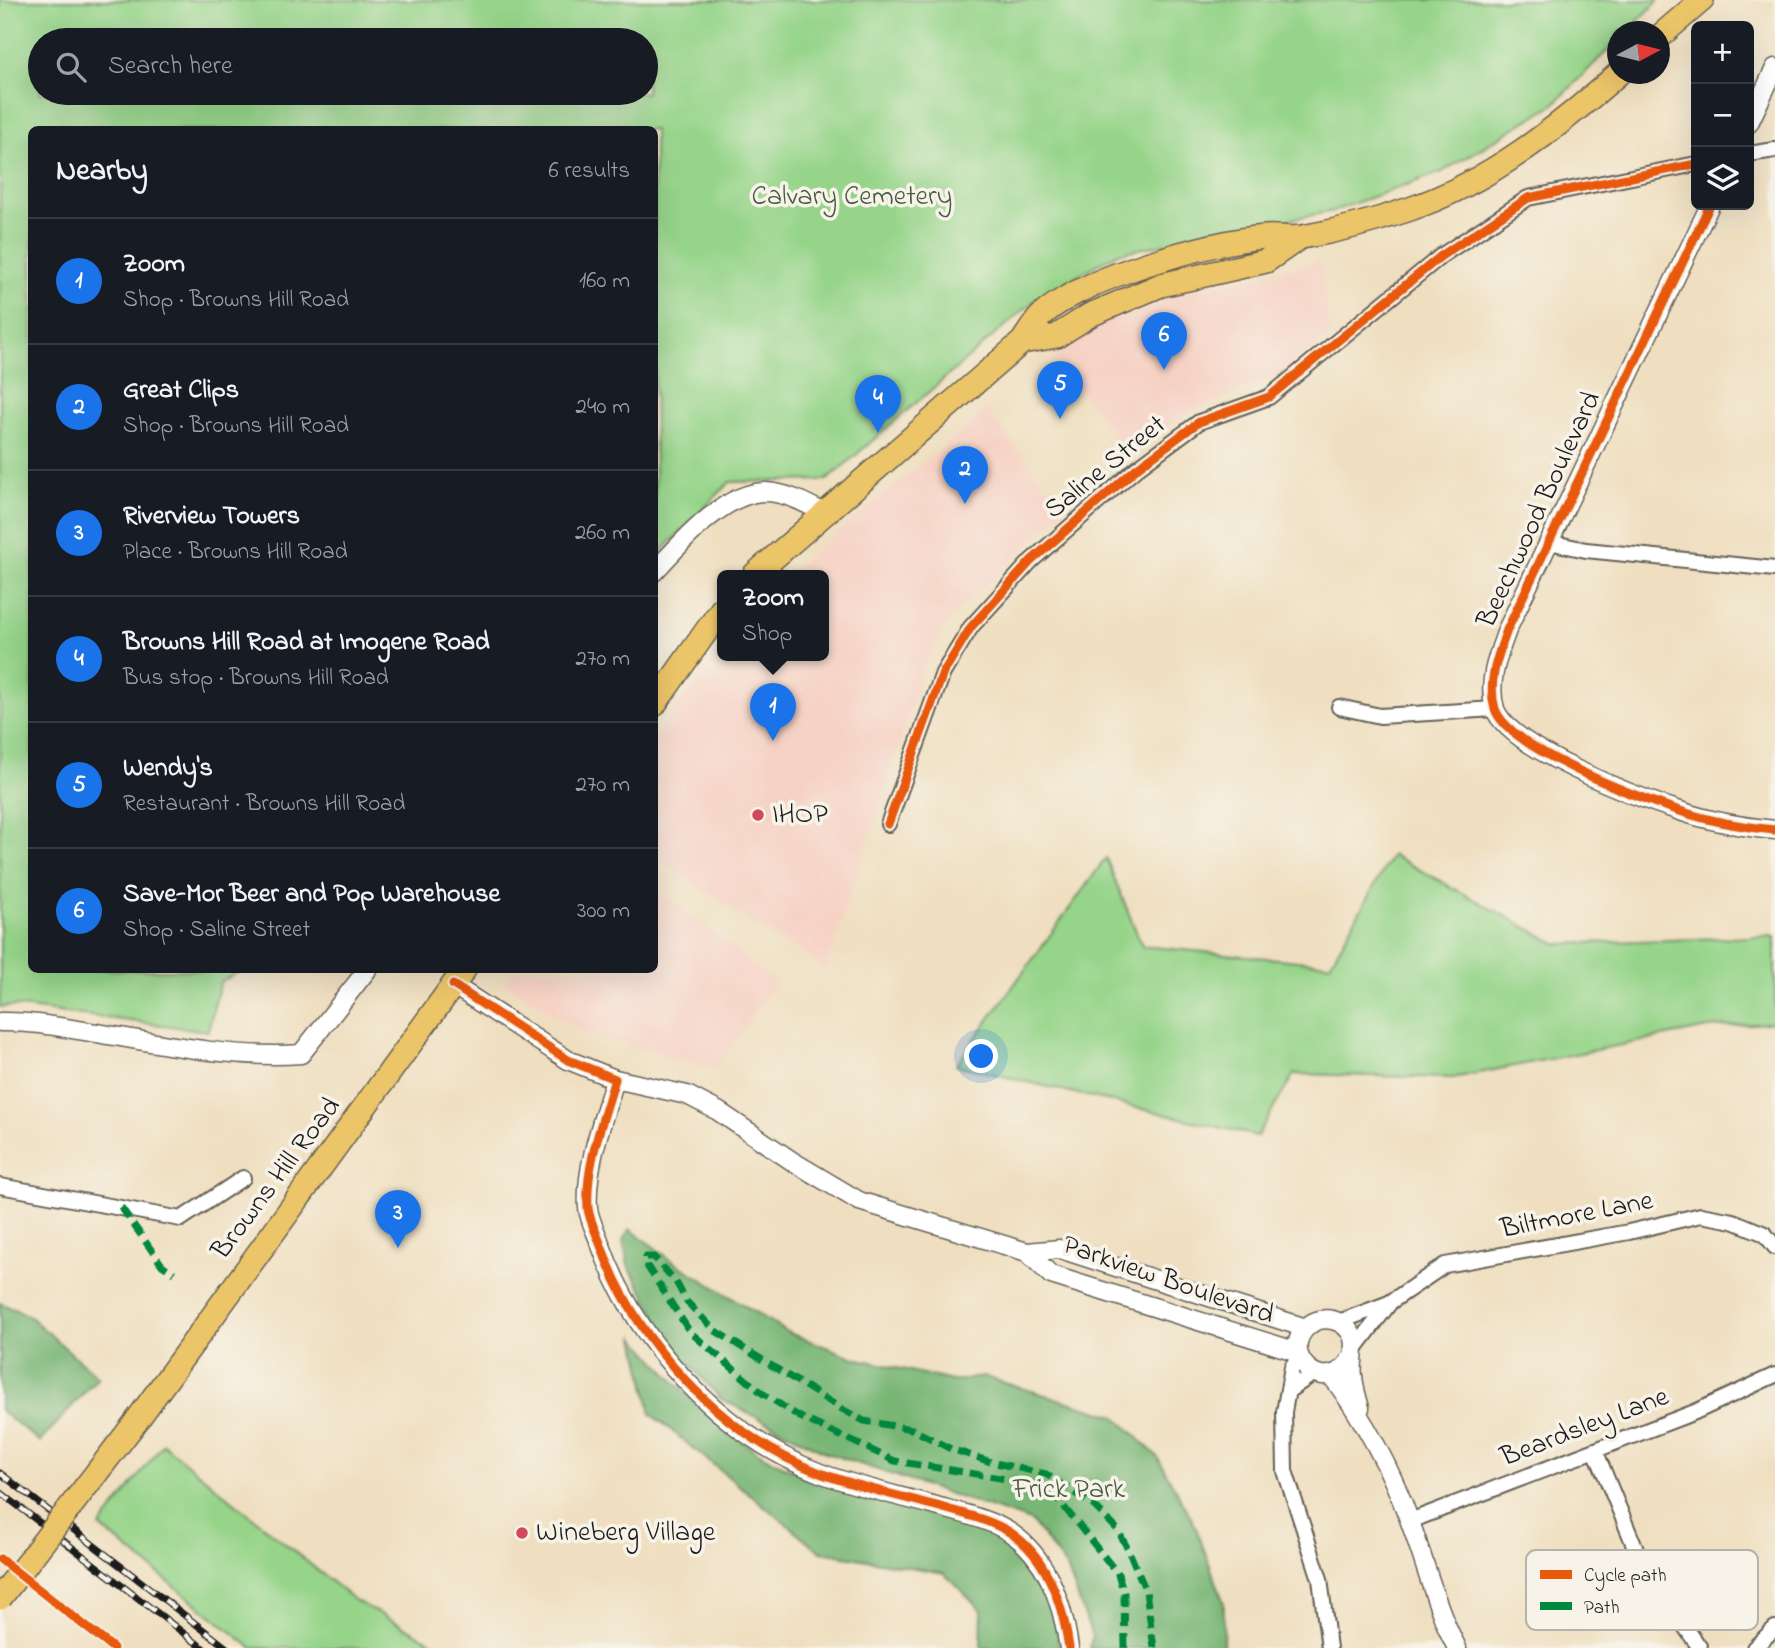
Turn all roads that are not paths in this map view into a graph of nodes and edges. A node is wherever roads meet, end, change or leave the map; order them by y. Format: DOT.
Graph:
graph roads {
  1 [pos="1702,0"];
  2 [pos="1670,27"];
  3 [pos="1775,68"];
  4 [pos="1607,83"];
  5 [pos="1754,112"];
  6 [pos="1775,150"];
  7 [pos="1754,153"];
  8 [pos="1691,165"];
  9 [pos="1708,210"];
  10 [pos="826,514"];
  11 [pos="1549,542"];
  12 [pos="658,568"];
  13 [pos="1775,569"];
  14 [pos="760,570"];
  15 [pos="717,616"];
  16 [pos="658,699"];
  17 [pos="1339,707"];
  18 [pos="1495,709"];
  19 [pos="888,824"];
  20 [pos="1775,830"];
  21 [pos="365,973"];
  22 [pos="459,977"];
  23 [pos="0,1022"];
  24 [pos="615,1079"];
  25 [pos="243,1178"];
  26 [pos="0,1186"];
  27 [pos="1775,1247"];
  28 [pos="1027,1252"];
  29 [pos="1389,1303"];
  30 [pos="1339,1322"];
  31 [pos="1306,1328"];
  32 [pos="1299,1353"];
  33 [pos="1353,1354"];
  34 [pos="1322,1374"];
  35 [pos="1775,1375"];
  36 [pos="1288,1391"];
  37 [pos="1361,1415"];
  38 [pos="1595,1450"];
  39 [pos="1410,1521"];
  40 [pos="1636,1550"];
  41 [pos="0,1598"];
  42 [pos="1775,1629"];
  43 [pos="1687,1630"];
  44 [pos="1069,1648"];
  45 [pos="1329,1648"];
  46 [pos="1457,1648"];
  47 [pos="1700,1648"];
  48 [pos="1754,1648"];
  1 -- 2 [label="main road"];
  3 -- 5 [label="street"];
  4 -- 10 [label="main road"];
  6 -- 7 [label="street"];
  8 -- 19 [label="street, Saline Street"];
  9 -- 11 [label="street, Beechwood Boulevard"];
  10 -- 12 [label="street"];
  10 -- 14 [label="main road"];
  11 -- 13 [label="street"];
  11 -- 18 [label="street, Beechwood Boulevard"];
  15 -- 16 [label="main road"];
  17 -- 18 [label="street"];
  18 -- 20 [label="street"];
  21 -- 23 [label="street"];
  22 -- 24 [label="street, Parkview Boulevard"];
  22 -- 41 [label="main road, Browns Hill Road, bridge"];
  24 -- 28 [label="street, Parkview Boulevard"];
  24 -- 44 [label="street"];
  25 -- 26 [label="street"];
  27 -- 29 [label="street, Biltmore Lane"];
  28 -- 31 [label="street, Parkview Boulevard"];
  28 -- 32 [label="street, Parkview Boulevard"];
  29 -- 30 [label="street"];
  29 -- 33 [label="street"];
  30 -- 31 [label="street, Parkview Boulevard"];
  30 -- 33 [label="street, Parkview Boulevard"];
  31 -- 32 [label="street, Parkview Boulevard"];
  32 -- 34 [label="street, Parkview Boulevard"];
  32 -- 36 [label="street"];
  33 -- 34 [label="street"];
  33 -- 37 [label="street, Parkview Boulevard"];
  34 -- 36 [label="street"];
  34 -- 37 [label="street, Parkview Boulevard"];
  35 -- 38 [label="street, Beardsley Lane"];
  36 -- 45 [label="street"];
  37 -- 39 [label="street, Parkview Boulevard"];
  38 -- 39 [label="street, Beardsley Lane"];
  38 -- 40 [label="street"];
  39 -- 46 [label="street, Parkview Boulevard"];
  42 -- 48 [label="street"];
  43 -- 47 [label="street"];
}
